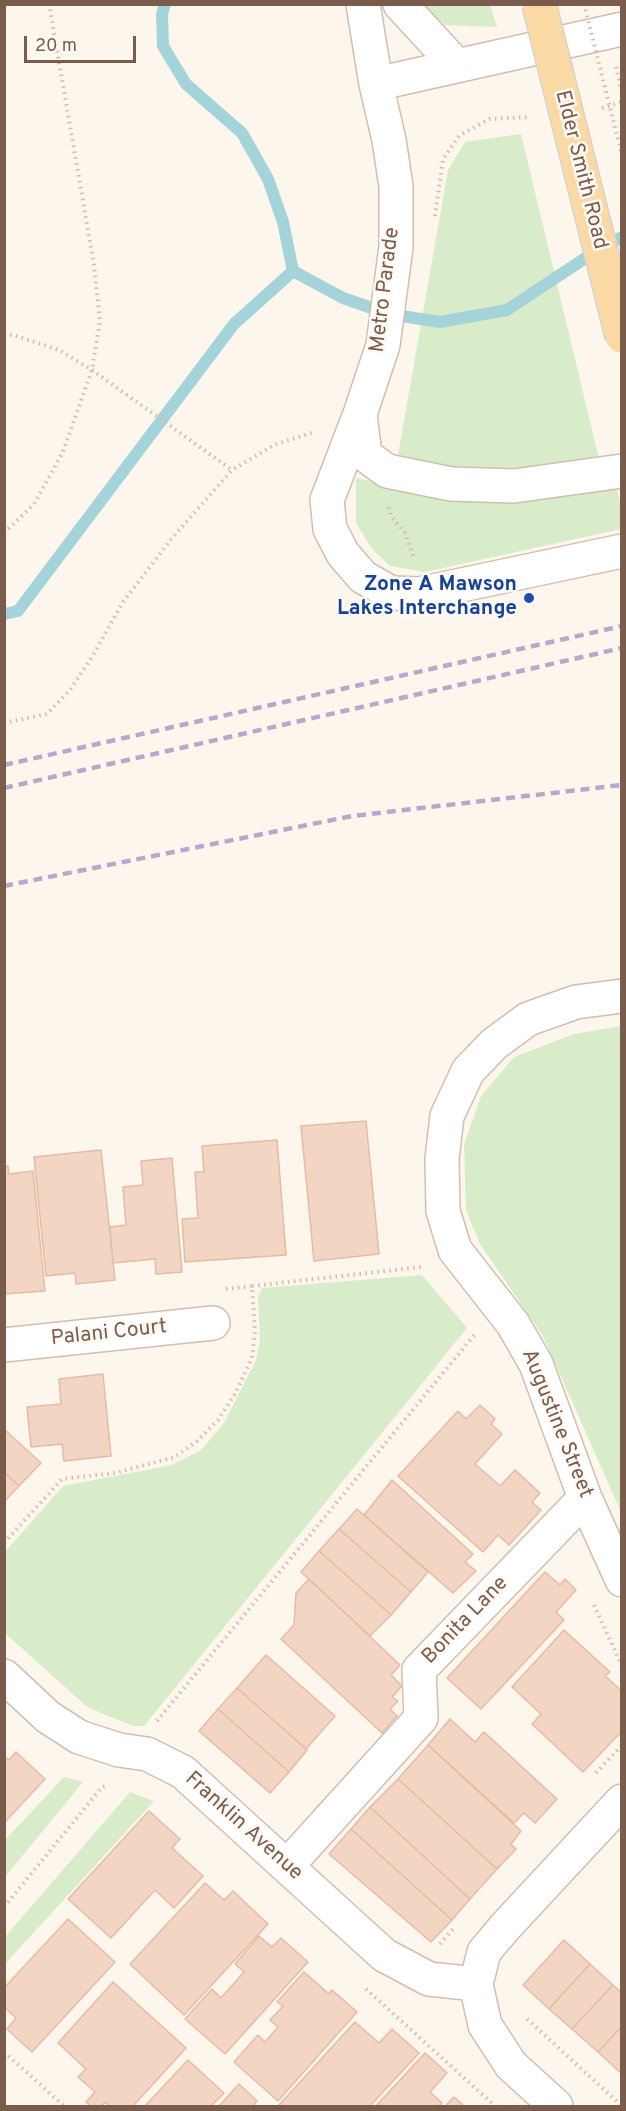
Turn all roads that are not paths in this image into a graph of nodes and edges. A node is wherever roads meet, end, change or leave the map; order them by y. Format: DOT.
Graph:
graph roads {
  1 [pos="363,4"];
  2 [pos="400,4"];
  3 [pos="539,4"];
  4 [pos="621,29"];
  5 [pos="456,65"];
  6 [pos="376,84"];
  7 [pos="621,336"];
  8 [pos="360,414"];
  9 [pos="621,471"];
  10 [pos="621,551"];
  11 [pos="621,996"];
  12 [pos="213,1323"];
  13 [pos="4,1345"];
  14 [pos="585,1498"];
  15 [pos="621,1580"];
  16 [pos="4,1676"];
  17 [pos="621,1801"];
  18 [pos="287,1866"];
  19 [pos="476,1984"];
  20 [pos="556,2106"];
  1 -- 6 [label="street, Metro Parade"];
  2 -- 5 [label="street"];
  3 -- 7 [label="main road, Elder Smith Road, bridge"];
  4 -- 5 [label="street"];
  5 -- 6 [label="street"];
  6 -- 8 [label="street, Metro Parade"];
  8 -- 9 [label="street, Metro Parade"];
  8 -- 10 [label="street"];
  11 -- 14 [label="street, Augustine Street"];
  12 -- 13 [label="street, Palani Court"];
  14 -- 15 [label="street, Augustine Street"];
  14 -- 18 [label="street, Bonita Lane"];
  16 -- 18 [label="street, Franklin Avenue"];
  17 -- 19 [label="street"];
  18 -- 19 [label="street, Franklin Avenue"];
  19 -- 20 [label="street"];
}
